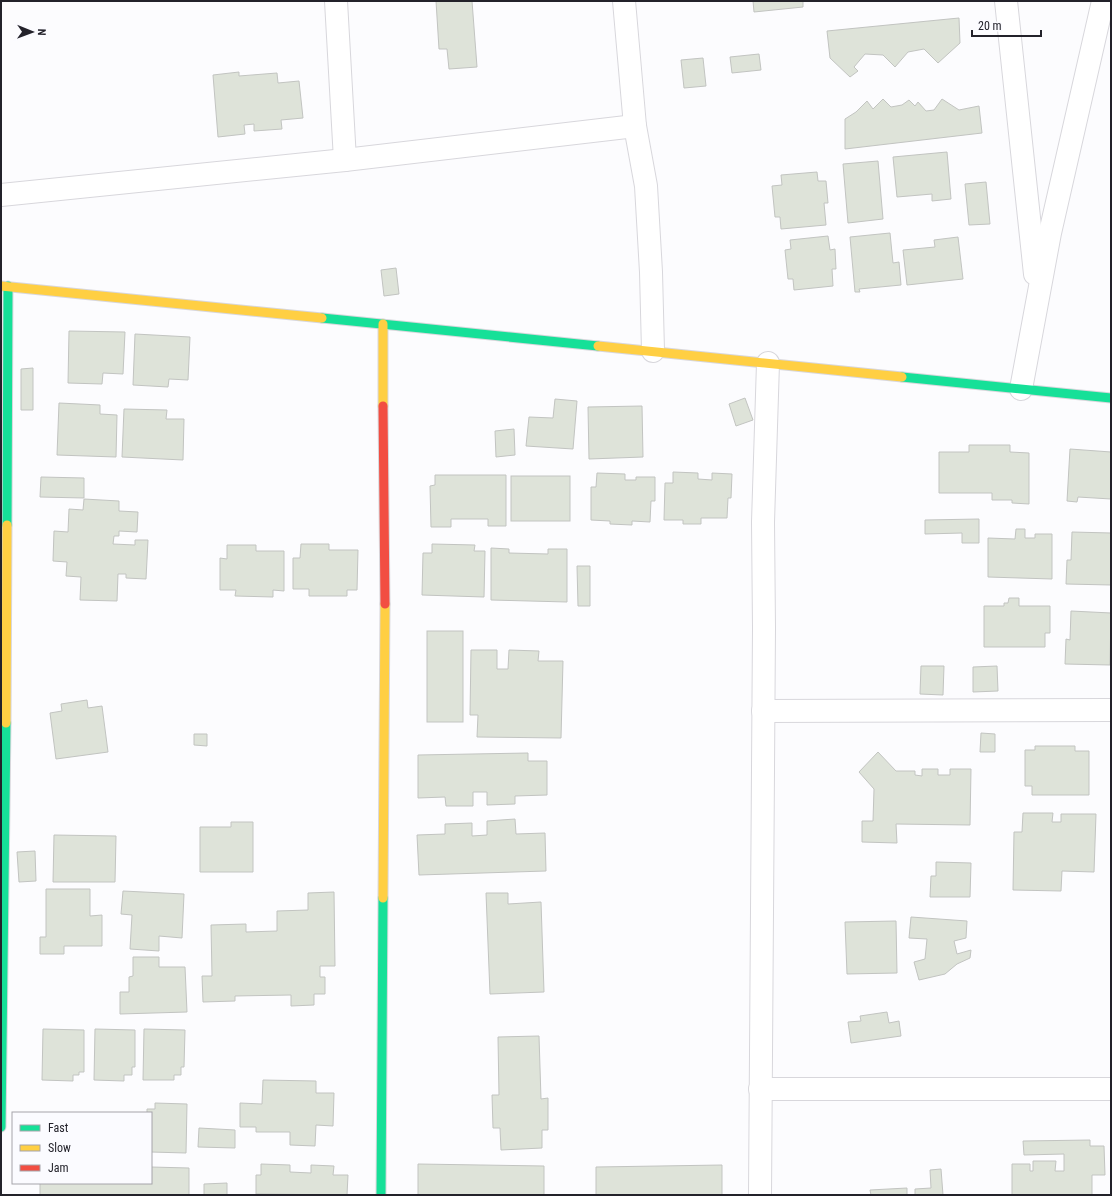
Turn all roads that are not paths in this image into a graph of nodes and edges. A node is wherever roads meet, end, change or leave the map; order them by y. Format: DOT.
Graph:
graph roads {
  1 [pos="336,1"];
  2 [pos="624,1"];
  3 [pos="1006,1"];
  4 [pos="1103,1"];
  5 [pos="635,126"];
  6 [pos="345,160"];
  7 [pos="1,195"];
  8 [pos="5,286"];
  9 [pos="1038,299"];
  10 [pos="383,324"];
  11 [pos="653,351"];
  12 [pos="768,363"];
  13 [pos="1021,389"];
  14 [pos="1111,398"];
  15 [pos="4,641"];
  16 [pos="1111,710"];
  17 [pos="763,711"];
  18 [pos="760,1089"];
  19 [pos="1111,1089"];
  20 [pos="1,1127"];
  21 [pos="382,1195"];
  22 [pos="760,1195"];
  1 -- 6 [label="street"];
  2 -- 5 [label="street"];
  3 -- 9 [label="street"];
  4 -- 9 [label="street"];
  5 -- 6 [label="street"];
  5 -- 11 [label="street"];
  6 -- 7 [label="street"];
  8 -- 10 [label="street"];
  8 -- 15 [label="street"];
  9 -- 13 [label="street"];
  10 -- 11 [label="street"];
  10 -- 21 [label="street"];
  11 -- 12 [label="street"];
  12 -- 13 [label="street"];
  12 -- 17 [label="street"];
  13 -- 14 [label="street"];
  15 -- 20 [label="street"];
  16 -- 17 [label="street"];
  17 -- 18 [label="street"];
  18 -- 19 [label="street"];
  18 -- 22 [label="street"];
}
